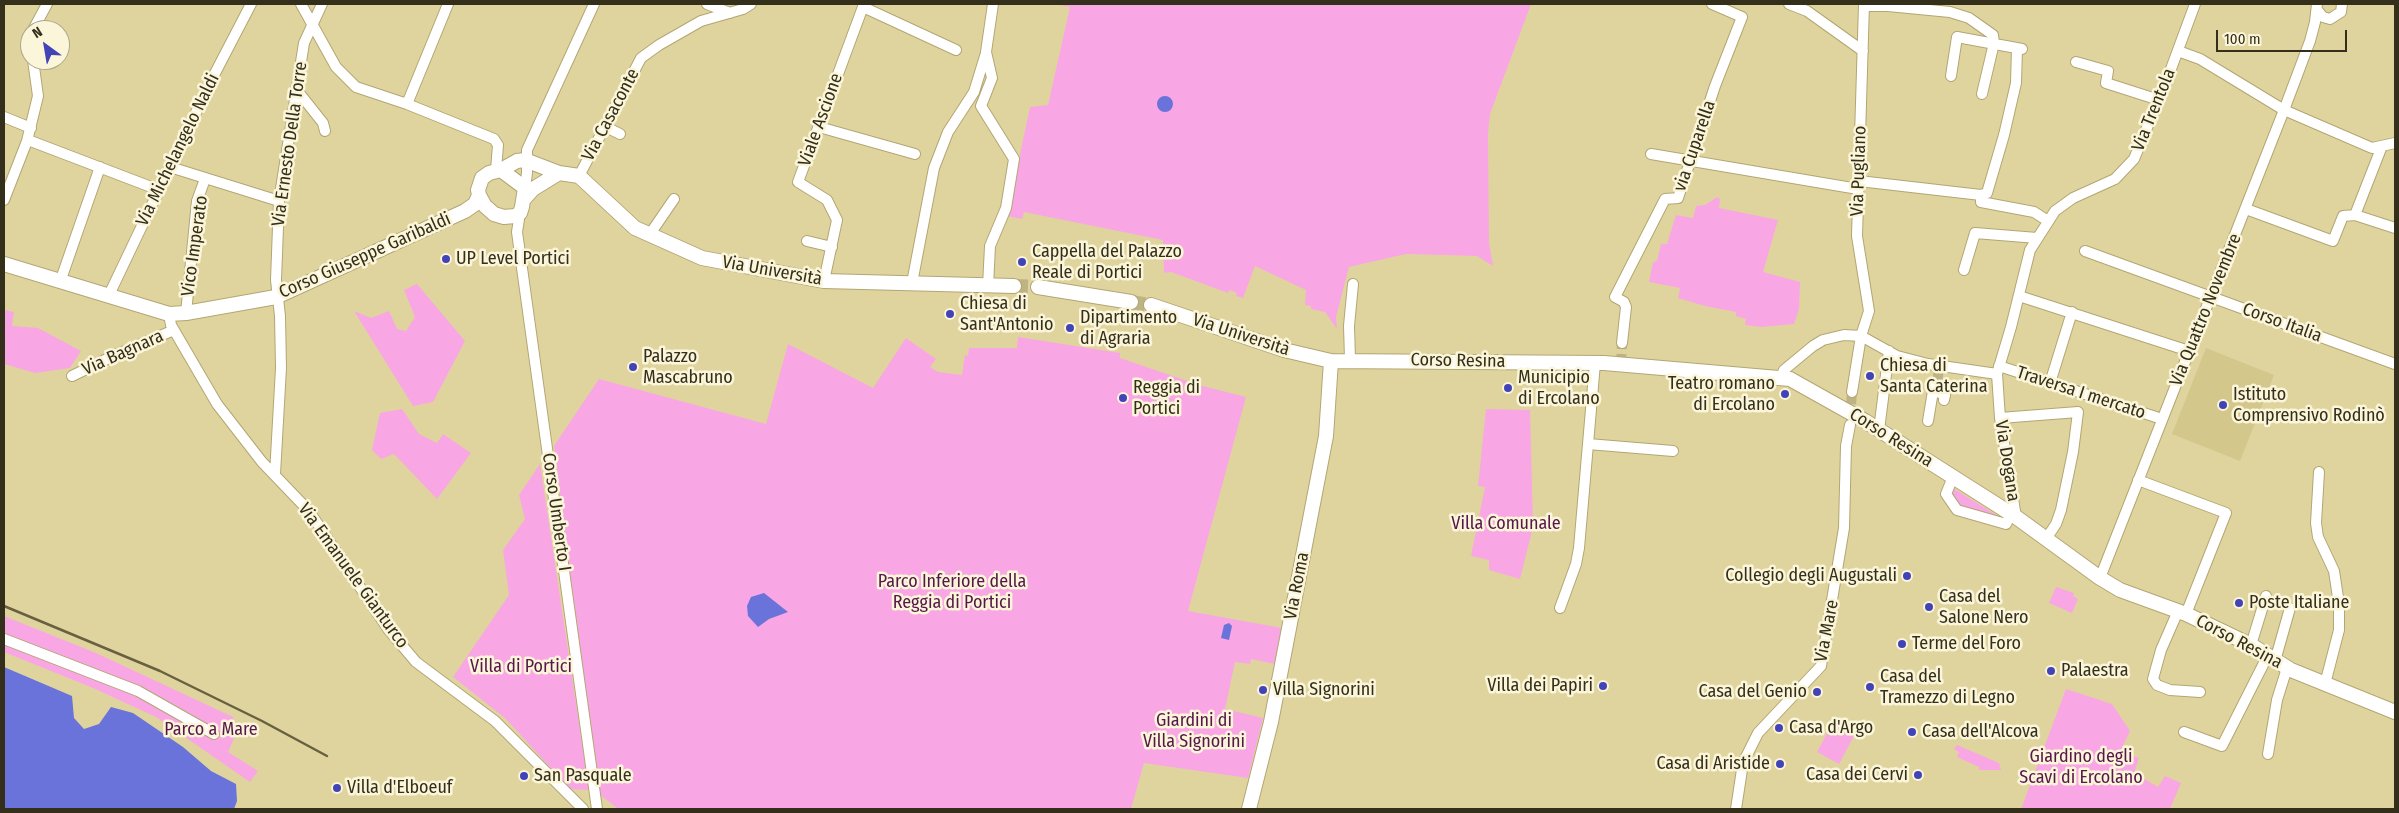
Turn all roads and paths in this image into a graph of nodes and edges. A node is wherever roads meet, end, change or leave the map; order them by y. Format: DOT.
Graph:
graph roads {
  1 [pos="47,4"];
  2 [pos="252,4"];
  3 [pos="302,4"];
  4 [pos="322,4"];
  5 [pos="448,4"];
  6 [pos="594,4"];
  7 [pos="707,4"];
  8 [pos="751,4"];
  9 [pos="993,4"];
  10 [pos="1712,4"];
  11 [pos="1789,4"];
  12 [pos="2195,4"];
  13 [pos="864,5"];
  14 [pos="1864,5"];
  15 [pos="2344,5"];
  16 [pos="2317,7"];
  17 [pos="730,13"];
  18 [pos="2330,19"];
  19 [pos="38,20"];
  20 [pos="312,22"];
  21 [pos="2310,41"];
  22 [pos="1994,43"];
  23 [pos="956,50"];
  24 [pos="1863,51"];
  25 [pos="2178,51"];
  26 [pos="986,52"];
  27 [pos="2076,62"];
  28 [pos="34,70"];
  29 [pos="1951,76"];
  30 [pos="296,88"];
  31 [pos="1982,94"];
  32 [pos="2159,100"];
  33 [pos="408,104"];
  34 [pos="2284,110"];
  35 [pos="4,118"];
  36 [pos="606,126"];
  37 [pos="820,127"];
  38 [pos="31,128"];
  39 [pos="325,130"];
  40 [pos="620,134"];
  41 [pos="28,140"];
  42 [pos="2395,143"];
  43 [pos="2382,146"];
  44 [pos="915,154"];
  45 [pos="1650,154"];
  46 [pos="525,160"];
  47 [pos="1691,161"];
  48 [pos="100,167"];
  49 [pos="170,167"];
  50 [pos="498,170"];
  51 [pos="559,173"];
  52 [pos="579,176"];
  53 [pos="206,179"];
  54 [pos="1859,185"];
  55 [pos="158,190"];
  56 [pos="524,194"];
  57 [pos="480,195"];
  58 [pos="1981,195"];
  59 [pos="674,199"];
  60 [pos="4,200"];
  61 [pos="279,201"];
  62 [pos="2246,209"];
  63 [pos="488,210"];
  64 [pos="465,211"];
  65 [pos="514,215"];
  66 [pos="2355,215"];
  67 [pos="2048,221"];
  68 [pos="2395,228"];
  69 [pos="650,234"];
  70 [pos="2037,238"];
  71 [pos="807,241"];
  72 [pos="832,247"];
  73 [pos="2085,251"];
  74 [pos="4,264"];
  75 [pos="1964,270"];
  76 [pos="824,281"];
  77 [pos="60,282"];
  78 [pos="912,283"];
  79 [pos="1353,284"];
  80 [pos="988,286"];
  81 [pos="1014,286"];
  82 [pos="1038,287"];
  83 [pos="2019,296"];
  84 [pos="108,297"];
  85 [pos="276,297"];
  86 [pos="2212,297"];
  87 [pos="1131,302"];
  88 [pos="1151,305"];
  89 [pos="2072,312"];
  90 [pos="186,313"];
  91 [pos="169,314"];
  92 [pos="174,330"];
  93 [pos="1861,336"];
  94 [pos="1622,343"];
  95 [pos="1888,351"];
  96 [pos="2189,351"];
  97 [pos="1350,359"];
  98 [pos="1331,360"];
  99 [pos="1595,363"];
  100 [pos="2395,364"];
  101 [pos="1998,370"];
  102 [pos="72,376"];
  103 [pos="1781,377"];
  104 [pos="2050,383"];
  105 [pos="1852,392"];
  106 [pos="1944,400"];
  107 [pos="2000,418"];
  108 [pos="2162,419"];
  109 [pos="1928,421"];
  110 [pos="1850,425"];
  111 [pos="1879,430"];
  112 [pos="1588,444"];
  113 [pos="1672,451"];
  114 [pos="2319,472"];
  115 [pos="274,474"];
  116 [pos="1953,477"];
  117 [pos="2138,480"];
  118 [pos="2013,516"];
  119 [pos="2046,539"];
  120 [pos="2100,578"];
  121 [pos="2266,596"];
  122 [pos="1560,608"];
  123 [pos="2290,608"];
  124 [pos="2182,612"];
  125 [pos="4,640"];
  126 [pos="2251,645"];
  127 [pos="2271,659"];
  128 [pos="2288,668"];
  129 [pos="2324,684"];
  130 [pos="2200,692"];
  131 [pos="2395,712"];
  132 [pos="2184,732"];
  133 [pos="214,734"];
  134 [pos="2268,754"];
  135 [pos="591,805"];
  136 [pos="1249,809"];
  137 [pos="1736,809"];
  1 -- 19 [label="street"];
  2 -- 49 [label="street, Via Michelangelo Naldi"];
  3 -- 20 [label="street"];
  4 -- 20 [label="street, Via Ernesto Della Torre"];
  5 -- 33 [label="street"];
  6 -- 46 [label="street"];
  7 -- 17 [label="street"];
  8 -- 17 [label="street, Via Casaconte"];
  9 -- 26 [label="street"];
  10 -- 47 [label="street, via Cuparella"];
  11 -- 24 [label="street"];
  12 -- 25 [label="street, Via Trentola"];
  13 -- 23 [label="street"];
  13 -- 37 [label="street, Viale Ascione"];
  14 -- 22 [label="street"];
  14 -- 24 [label="street, Via Pugliano"];
  15 -- 18 [label="street, Via Quattro Novembre"];
  16 -- 18 [label="street"];
  16 -- 21 [label="street, Via Quattro Novembre"];
  17 -- 36 [label="street, Via Casaconte"];
  18 -- 21 [label="street, Via Quattro Novembre"];
  20 -- 30 [label="street, Via Ernesto Della Torre"];
  20 -- 33 [label="street"];
  21 -- 34 [label="street, Via Quattro Novembre"];
  22 -- 29 [label="street"];
  22 -- 31 [label="street"];
  22 -- 58 [label="street"];
  24 -- 54 [label="street, Via Pugliano"];
  25 -- 32 [label="street, Via Trentola"];
  25 -- 34 [label="street"];
  26 -- 78 [label="street"];
  26 -- 80 [label="street"];
  27 -- 32 [label="street"];
  28 -- 38 [label="street"];
  30 -- 39 [label="street"];
  30 -- 61 [label="street, Via Ernesto Della Torre"];
  32 -- 67 [label="street, Via Trentola"];
  33 -- 50 [label="street"];
  34 -- 43 [label="street"];
  34 -- 62 [label="street, Via Quattro Novembre"];
  35 -- 38 [label="street"];
  36 -- 40 [label="street"];
  36 -- 52 [label="street, Via Casaconte"];
  37 -- 44 [label="street"];
  37 -- 72 [label="street, Viale Ascione"];
  38 -- 41 [label="street"];
  41 -- 48 [label="street"];
  41 -- 60 [label="street"];
  42 -- 43 [label="street"];
  43 -- 66 [label="street"];
  45 -- 47 [label="street"];
  46 -- 50 [label="main road"];
  46 -- 51 [label="main road"];
  46 -- 56 [label="street"];
  47 -- 54 [label="street"];
  47 -- 94 [label="street, via Cuparella"];
  48 -- 55 [label="street"];
  48 -- 77 [label="street"];
  49 -- 53 [label="street"];
  49 -- 55 [label="street, Via Michelangelo Naldi"];
  50 -- 56 [label="main road"];
  50 -- 57 [label="main road"];
  51 -- 52 [label="main road"];
  51 -- 56 [label="main road"];
  52 -- 69 [label="main road, Via Università"];
  53 -- 61 [label="street"];
  53 -- 90 [label="street, Vico Imperato"];
  54 -- 58 [label="street"];
  54 -- 93 [label="street, Via Pugliano"];
  55 -- 84 [label="street, Via Michelangelo Naldi"];
  56 -- 65 [label="main road"];
  57 -- 63 [label="main road"];
  57 -- 64 [label="main road, Corso Giuseppe Garibaldi"];
  58 -- 67 [label="street"];
  59 -- 69 [label="street"];
  61 -- 85 [label="street, Via Ernesto Della Torre"];
  62 -- 66 [label="street"];
  62 -- 86 [label="street, Via Quattro Novembre"];
  63 -- 64 [label="main road, Corso Giuseppe Garibaldi"];
  63 -- 65 [label="main road"];
  64 -- 85 [label="main road, Corso Giuseppe Garibaldi"];
  65 -- 135 [label="street, Corso Umberto I"];
  66 -- 68 [label="street"];
  67 -- 70 [label="street, Via Trentola"];
  69 -- 76 [label="main road, Via Università"];
  70 -- 75 [label="street"];
  70 -- 83 [label="street, Via Trentola"];
  71 -- 72 [label="street"];
  72 -- 76 [label="street, Viale Ascione"];
  73 -- 86 [label="street, Corso Italia"];
  74 -- 77 [label="main road, Corso Giuseppe Garibaldi"];
  76 -- 78 [label="main road, Via Università"];
  77 -- 84 [label="main road, Corso Giuseppe Garibaldi"];
  78 -- 80 [label="main road, Via Università"];
  79 -- 97 [label="street"];
  80 -- 81 [label="main road, Via Università"];
  82 -- 87 [label="main road"];
  83 -- 89 [label="street"];
  83 -- 101 [label="street, Via Trentola"];
  84 -- 91 [label="main road, Corso Giuseppe Garibaldi"];
  85 -- 90 [label="main road, Corso Giuseppe Garibaldi"];
  85 -- 115 [label="street, Via Ernesto Della Torre"];
  86 -- 96 [label="street, Via Quattro Novembre"];
  86 -- 100 [label="street, Corso Italia"];
  88 -- 98 [label="main road, Via Università"];
  89 -- 96 [label="street"];
  89 -- 104 [label="street"];
  90 -- 91 [label="main road, Corso Giuseppe Garibaldi"];
  91 -- 92 [label="street, Via Emanuele Gianturco"];
  92 -- 102 [label="street, Via Bagnara"];
  92 -- 115 [label="street, Via Emanuele Gianturco"];
  93 -- 95 [label="street, Traversa I mercato"];
  93 -- 103 [label="street"];
  93 -- 105 [label="street, Via Pugliano"];
  95 -- 101 [label="street, Traversa I mercato"];
  95 -- 111 [label="street"];
  96 -- 108 [label="street, Via Quattro Novembre"];
  97 -- 98 [label="main road, Corso Resina"];
  97 -- 99 [label="main road, Corso Resina"];
  98 -- 136 [label="main road, Via Roma"];
  99 -- 103 [label="main road, Corso Resina"];
  99 -- 112 [label="street"];
  101 -- 104 [label="street, Traversa I mercato"];
  101 -- 107 [label="street, Via Dogana"];
  103 -- 111 [label="main road, Corso Resina"];
  104 -- 108 [label="street, Traversa I mercato"];
  106 -- 109 [label="street"];
  107 -- 118 [label="street, Via Dogana"];
  107 -- 119 [label="street"];
  108 -- 117 [label="street, Via Quattro Novembre"];
  110 -- 137 [label="street, Via Mare"];
  111 -- 116 [label="main road, Corso Resina"];
  112 -- 113 [label="street"];
  112 -- 122 [label="street"];
  114 -- 129 [label="street"];
  115 -- 135 [label="street, Via Emanuele Gianturco"];
  116 -- 118 [label="main road, Corso Resina"];
  116 -- 118 [label="street"];
  117 -- 120 [label="street, Via Quattro Novembre"];
  117 -- 124 [label="street"];
  118 -- 119 [label="main road, Corso Resina"];
  119 -- 120 [label="main road, Corso Resina"];
  120 -- 124 [label="main road, Corso Resina"];
  121 -- 126 [label="street"];
  123 -- 127 [label="street"];
  124 -- 126 [label="main road, Corso Resina"];
  124 -- 130 [label="street"];
  125 -- 133 [label="street"];
  126 -- 127 [label="main road, Corso Resina"];
  127 -- 128 [label="main road, Corso Resina"];
  127 -- 132 [label="street"];
  128 -- 129 [label="main road, Corso Resina"];
  128 -- 134 [label="street"];
  129 -- 131 [label="main road, Corso Resina"];
}
